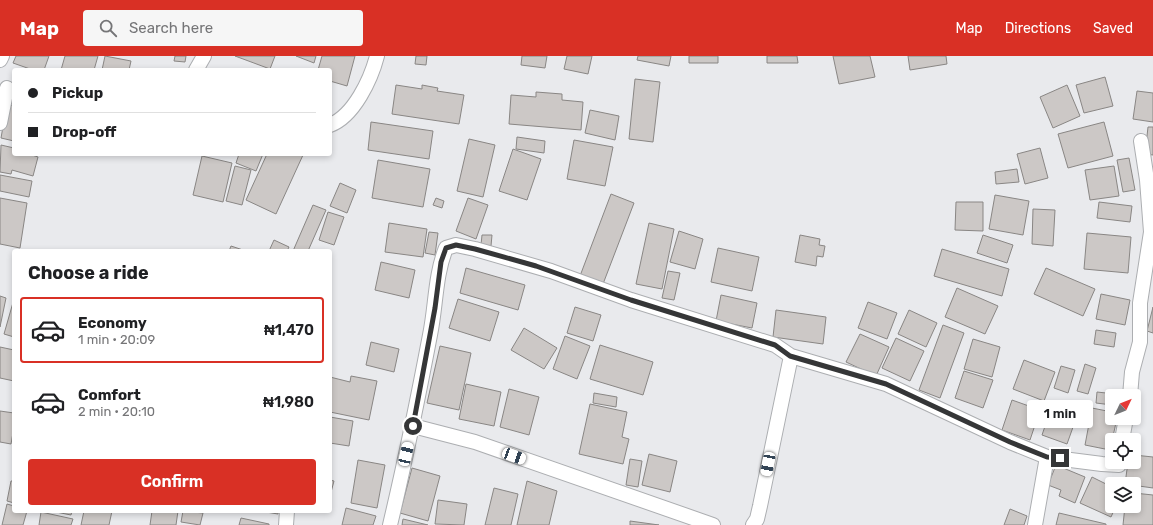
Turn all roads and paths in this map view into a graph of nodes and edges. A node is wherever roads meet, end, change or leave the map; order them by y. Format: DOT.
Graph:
graph roads {
  1 [pos="2,56"];
  2 [pos="204,56"];
  3 [pos="376,56"];
  4 [pos="0,60"];
  5 [pos="197,68"];
  6 [pos="7,88"];
  7 [pos="0,123"];
  8 [pos="332,124"];
  9 [pos="1141,141"];
  10 [pos="790,356"];
  11 [pos="1131,389"];
  12 [pos="413,426"];
  13 [pos="1047,457"];
  14 [pos="1105,464"];
  15 [pos="287,513"];
  16 [pos="286,525"];
  17 [pos="390,525"];
  18 [pos="713,525"];
  19 [pos="753,525"];
  20 [pos="1035,525"];
  1 -- 4 [label="street"];
  2 -- 5 [label="street"];
  3 -- 8 [label="street"];
  6 -- 7 [label="street"];
  9 -- 11 [label="street"];
  10 -- 12 [label="street"];
  10 -- 13 [label="street"];
  10 -- 19 [label="street"];
  12 -- 17 [label="street"];
  12 -- 18 [label="street"];
  13 -- 14 [label="street"];
  13 -- 20 [label="street"];
  15 -- 16 [label="street"];
}
